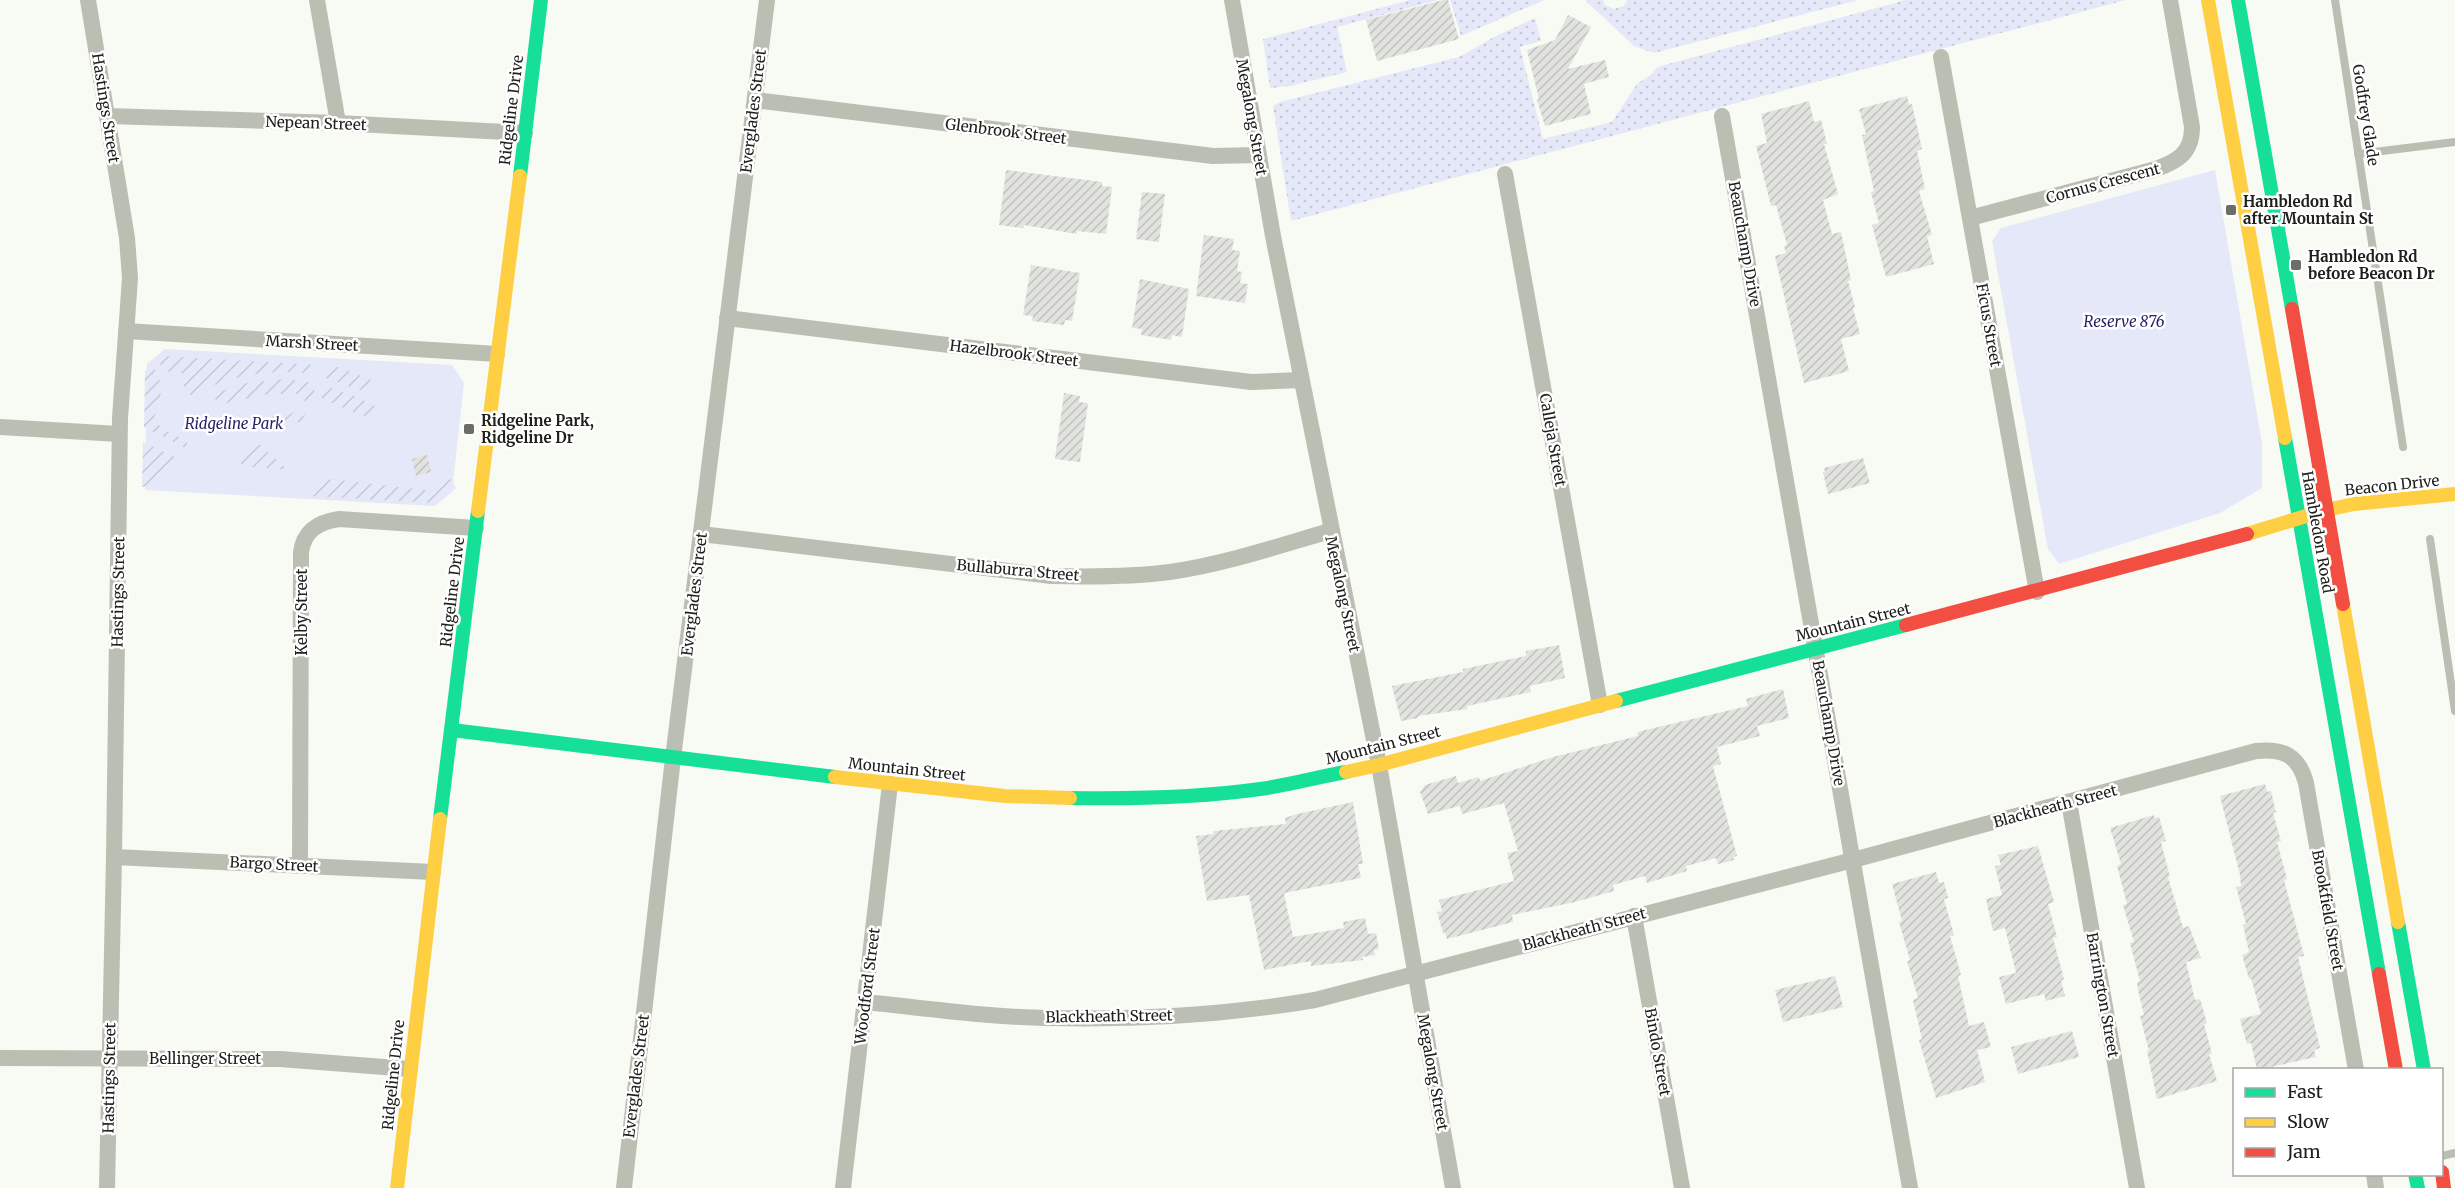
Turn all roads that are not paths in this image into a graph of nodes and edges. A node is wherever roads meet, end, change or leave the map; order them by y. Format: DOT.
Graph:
graph roads {
  1 [pos="88,0"];
  2 [pos="317,0"];
  3 [pos="540,0"];
  4 [pos="767,0"];
  5 [pos="1232,0"];
  6 [pos="2170,0"];
  7 [pos="2208,0"];
  8 [pos="2238,0"];
  9 [pos="2335,0"];
  10 [pos="1941,57"];
  11 [pos="755,100"];
  12 [pos="107,116"];
  13 [pos="1722,116"];
  14 [pos="338,123"];
  15 [pos="525,133"];
  16 [pos="2455,142"];
  17 [pos="2358,154"];
  18 [pos="1258,155"];
  19 [pos="1505,174"];
  20 [pos="1970,218"];
  21 [pos="727,318"];
  22 [pos="126,331"];
  23 [pos="497,354"];
  24 [pos="1301,380"];
  25 [pos="0,427"];
  26 [pos="120,434"];
  27 [pos="2403,447"];
  28 [pos="2455,495"];
  29 [pos="2326,510"];
  30 [pos="2298,518"];
  31 [pos="476,528"];
  32 [pos="1330,531"];
  33 [pos="701,534"];
  34 [pos="2430,539"];
  35 [pos="2037,592"];
  36 [pos="1815,648"];
  37 [pos="1600,705"];
  38 [pos="2455,711"];
  39 [pos="452,730"];
  40 [pos="2290,756"];
  41 [pos="673,758"];
  42 [pos="1379,765"];
  43 [pos="890,784"];
  44 [pos="2069,802"];
  45 [pos="114,857"];
  46 [pos="1853,860"];
  47 [pos="300,865"];
  48 [pos="433,872"];
  49 [pos="1634,916"];
  50 [pos="1415,974"];
  51 [pos="865,1002"];
  52 [pos="110,1058"];
  53 [pos="0,1059"];
  54 [pos="2356,1068"];
  55 [pos="2396,1068"];
  56 [pos="2424,1068"];
  57 [pos="410,1069"];
  58 [pos="106,1188"];
  59 [pos="397,1188"];
  60 [pos="624,1188"];
  61 [pos="843,1188"];
  62 [pos="1453,1188"];
  63 [pos="1682,1188"];
  64 [pos="1910,1188"];
  65 [pos="2137,1188"];
  1 -- 12 [label="street, Hastings Street"];
  2 -- 14 [label="street"];
  3 -- 15 [label="street, Ridgeline Drive"];
  4 -- 11 [label="street, Everglades Street"];
  5 -- 18 [label="street, Megalong Street"];
  6 -- 20 [label="street, Cornus Crescent"];
  7 -- 30 [label="street, Hambledon Road"];
  8 -- 29 [label="street, Hambledon Road"];
  9 -- 17 [label="lane, Godfrey Glade"];
  10 -- 20 [label="street, Ficus Street"];
  11 -- 18 [label="street, Glenbrook Street"];
  11 -- 21 [label="street, Everglades Street"];
  12 -- 14 [label="street, Nepean Street"];
  12 -- 22 [label="street, Hastings Street"];
  13 -- 36 [label="street, Beauchamp Drive"];
  14 -- 15 [label="street, Nepean Street"];
  15 -- 23 [label="street, Ridgeline Drive"];
  16 -- 17 [label="lane"];
  17 -- 27 [label="lane, Godfrey Glade"];
  18 -- 24 [label="street, Megalong Street"];
  19 -- 37 [label="street, Calleja Street"];
  20 -- 35 [label="street, Ficus Street"];
  21 -- 24 [label="street, Hazelbrook Street"];
  21 -- 33 [label="street, Everglades Street"];
  22 -- 23 [label="street, Marsh Street"];
  22 -- 26 [label="street, Hastings Street"];
  23 -- 31 [label="street, Ridgeline Drive"];
  24 -- 32 [label="street, Megalong Street"];
  25 -- 26 [label="street"];
  26 -- 45 [label="street, Hastings Street"];
  28 -- 29 [label="street, Beacon Drive"];
  29 -- 30 [label="street, Beacon Drive"];
  29 -- 56 [label="street, Hambledon Road"];
  30 -- 35 [label="street, Mountain Street"];
  30 -- 55 [label="street, Hambledon Road"];
  31 -- 39 [label="street, Ridgeline Drive"];
  31 -- 47 [label="street, Kelby Street"];
  32 -- 33 [label="street, Bullaburra Street"];
  32 -- 42 [label="street, Megalong Street"];
  33 -- 41 [label="street, Everglades Street"];
  34 -- 38 [label="lane"];
  35 -- 36 [label="street, Mountain Street"];
  36 -- 37 [label="street, Mountain Street"];
  36 -- 46 [label="street, Beauchamp Drive"];
  37 -- 42 [label="street, Mountain Street"];
  39 -- 41 [label="street, Mountain Street"];
  39 -- 48 [label="street, Ridgeline Drive"];
  40 -- 44 [label="street, Blackheath Street"];
  40 -- 54 [label="street, Brookfield Street"];
  41 -- 43 [label="street, Mountain Street"];
  41 -- 60 [label="street, Everglades Street"];
  42 -- 43 [label="street, Mountain Street"];
  42 -- 50 [label="street, Megalong Street"];
  43 -- 51 [label="street, Woodford Street"];
  44 -- 46 [label="street, Blackheath Street"];
  44 -- 65 [label="street, Barrington Street"];
  45 -- 47 [label="street, Bargo Street"];
  45 -- 52 [label="street, Hastings Street"];
  46 -- 49 [label="street, Blackheath Street"];
  46 -- 64 [label="street, Beauchamp Drive"];
  47 -- 48 [label="street, Bargo Street"];
  48 -- 57 [label="street, Ridgeline Drive"];
  49 -- 50 [label="street, Blackheath Street"];
  49 -- 63 [label="street, Bindo Street"];
  50 -- 51 [label="street, Blackheath Street"];
  50 -- 62 [label="street, Megalong Street"];
  51 -- 61 [label="street, Woodford Street"];
  52 -- 53 [label="street, Bellinger Street"];
  52 -- 57 [label="street, Bellinger Street"];
  52 -- 58 [label="street, Hastings Street"];
  57 -- 59 [label="street, Ridgeline Drive"];
}
